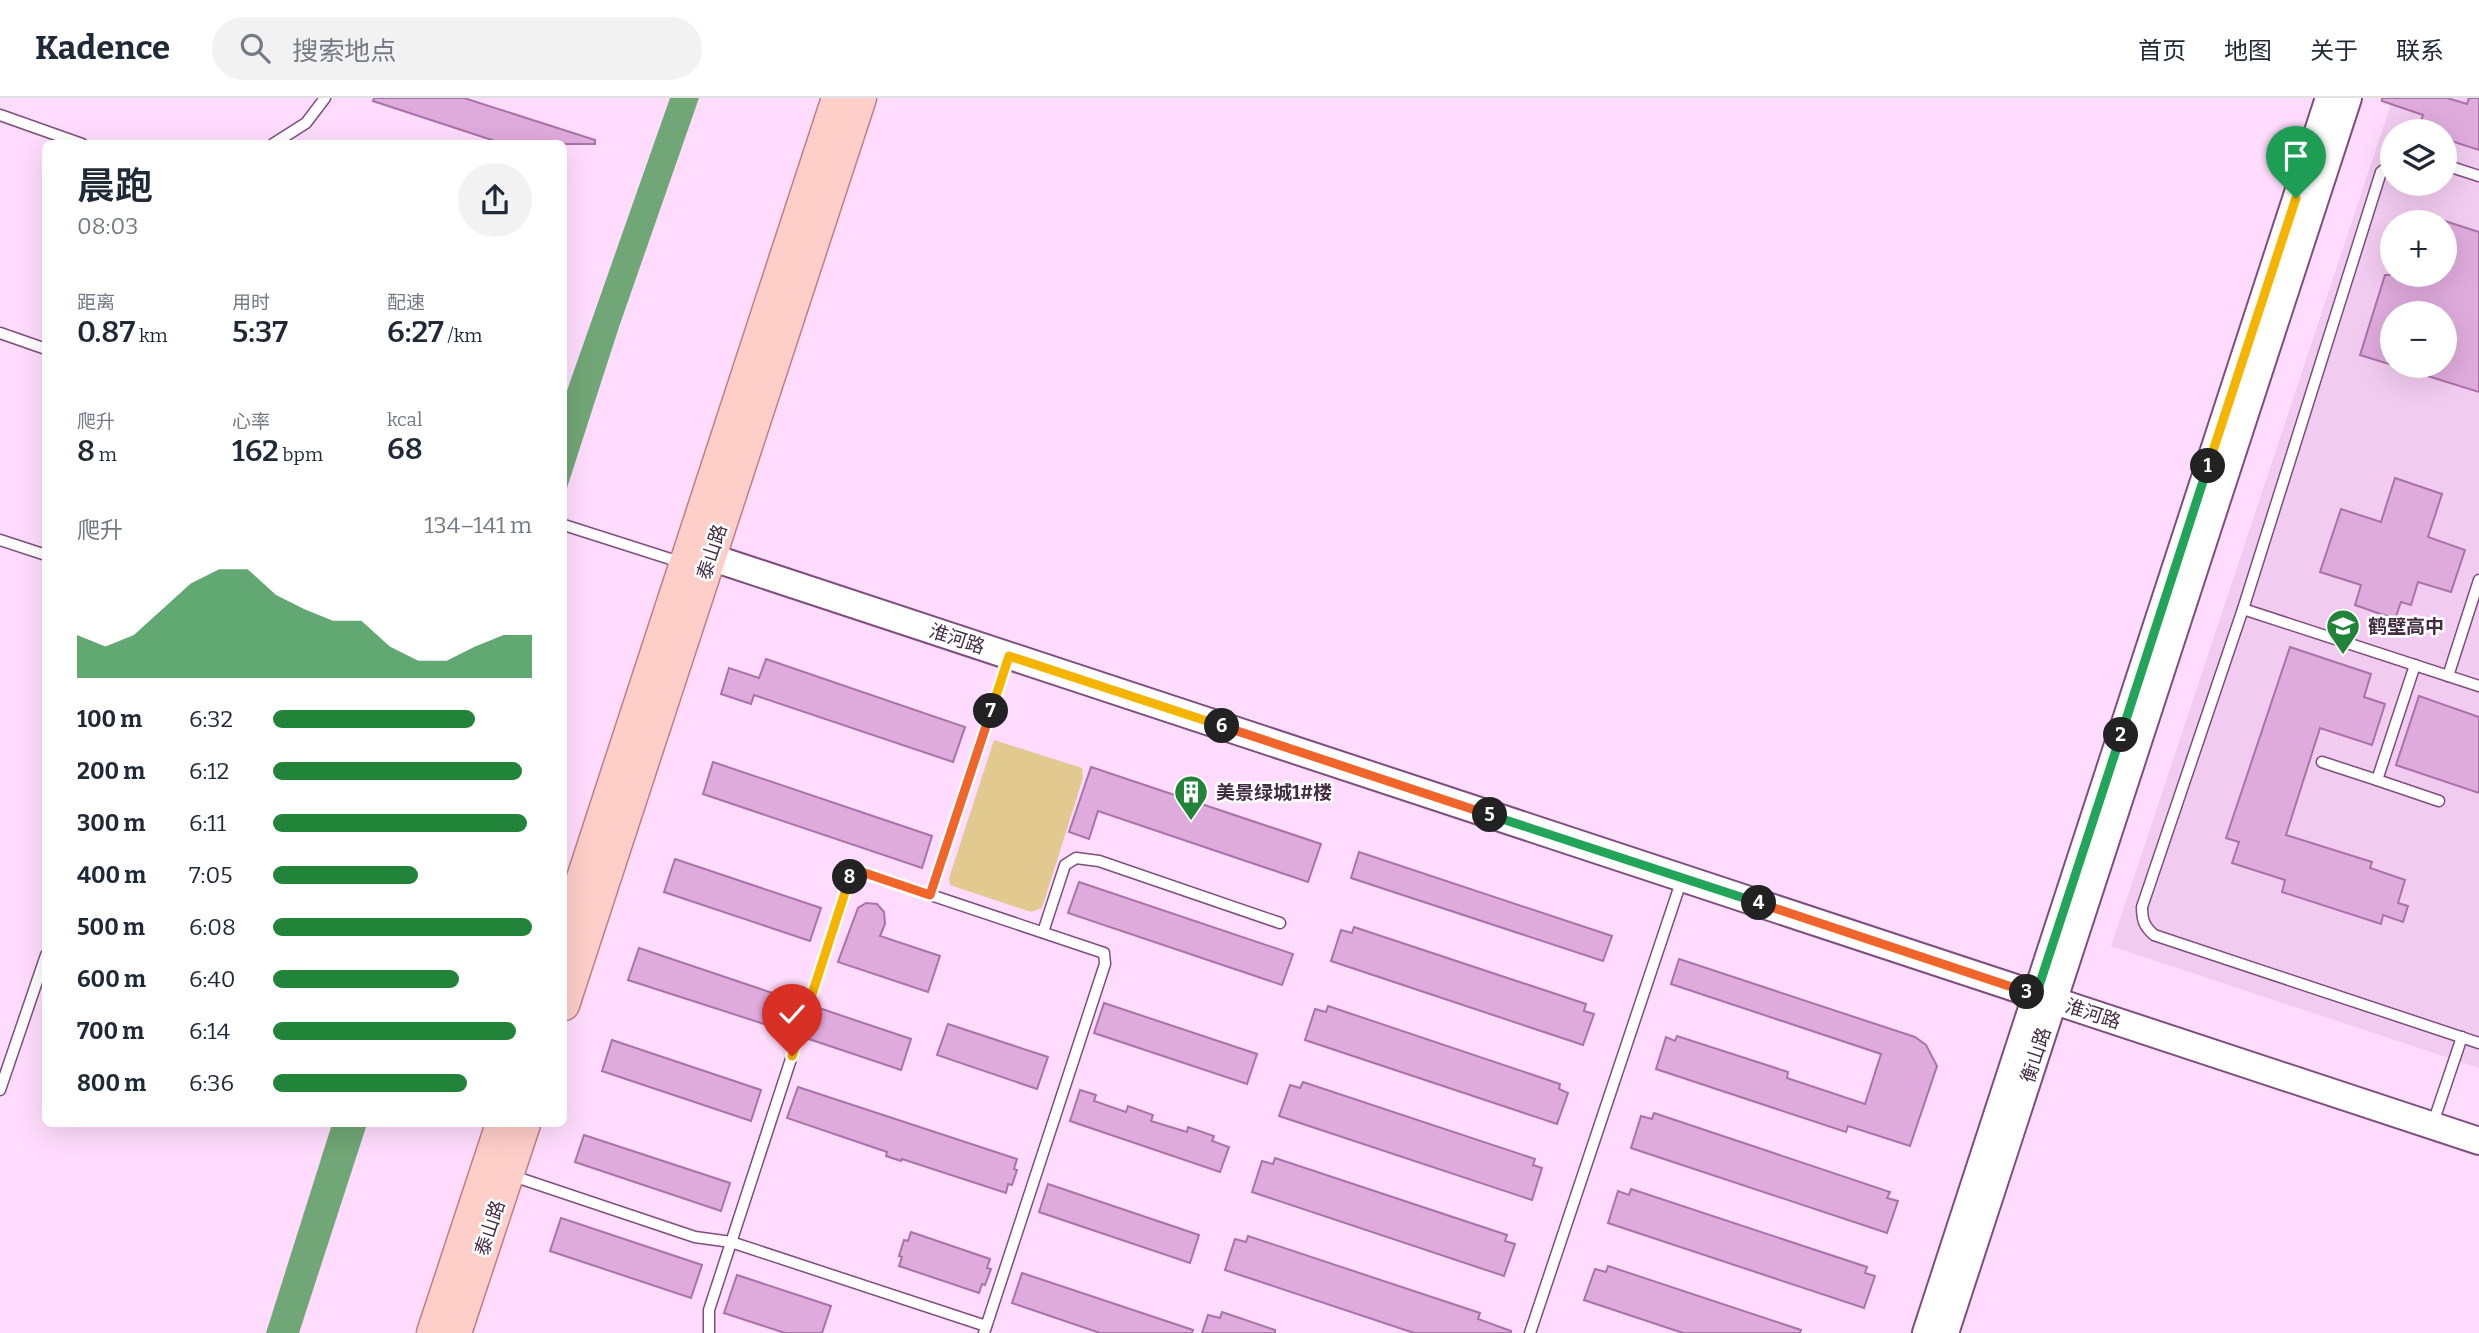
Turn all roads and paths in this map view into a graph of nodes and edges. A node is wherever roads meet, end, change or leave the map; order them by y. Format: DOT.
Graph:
graph roads {
  1 [pos="325,98"];
  2 [pos="837,98"];
  3 [pos="861,98"];
  4 [pos="2329,98"];
  5 [pos="2348,98"];
  6 [pos="0,116"];
  7 [pos="70,140"];
  8 [pos="279,140"];
  9 [pos="2457,169"];
  10 [pos="2380,175"];
  11 [pos="2479,176"];
  12 [pos="0,333"];
  13 [pos="42,348"];
  14 [pos="567,526"];
  15 [pos="0,540"];
  16 [pos="42,554"];
  17 [pos="698,561"];
  18 [pos="2479,580"];
  19 [pos="2243,609"];
  20 [pos="1009,656"];
  21 [pos="2415,665"];
  22 [pos="2448,676"];
  23 [pos="2479,686"];
  24 [pos="2322,762"];
  25 [pos="2377,780"];
  26 [pos="2439,801"];
  27 [pos="1682,878"];
  28 [pos="930,895"];
  29 [pos="1280,923"];
  30 [pos="567,925"];
  31 [pos="1043,932"];
  32 [pos="42,967"];
  33 [pos="567,995"];
  34 [pos="2045,998"];
  35 [pos="2462,1037"];
  36 [pos="2479,1043"];
  37 [pos="0,1090"];
  38 [pos="2432,1125"];
  39 [pos="500,1127"];
  40 [pos="524,1127"];
  41 [pos="2479,1141"];
  42 [pos="508,1175"];
  43 [pos="731,1242"];
  44 [pos="985,1330"];
  45 [pos="432,1333"];
  46 [pos="456,1333"];
  47 [pos="709,1333"];
  48 [pos="1530,1333"];
  49 [pos="1926,1333"];
  50 [pos="1945,1333"];
  1 -- 8 [label="lane"];
  2 -- 17 [label="main road, 泰山路"];
  3 -- 17 [label="main road, 泰山路"];
  4 -- 34 [label="street, 衡山路"];
  5 -- 34 [label="street, 衡山路"];
  6 -- 7 [label="lane"];
  9 -- 11 [label="lane"];
  10 -- 19 [label="lane"];
  12 -- 13 [label="lane"];
  14 -- 17 [label="lane"];
  15 -- 16 [label="lane"];
  17 -- 20 [label="street, 淮河路"];
  17 -- 30 [label="main road, 泰山路"];
  17 -- 33 [label="main road, 泰山路"];
  18 -- 22 [label="lane"];
  19 -- 21 [label="lane"];
  19 -- 35 [label="lane"];
  20 -- 27 [label="street, 淮河路"];
  20 -- 28 [label="lane"];
  21 -- 22 [label="lane"];
  21 -- 25 [label="lane"];
  22 -- 23 [label="lane"];
  24 -- 25 [label="lane"];
  25 -- 26 [label="lane"];
  27 -- 34 [label="street, 淮河路"];
  27 -- 48 [label="lane"];
  28 -- 31 [label="lane"];
  28 -- 43 [label="lane"];
  29 -- 31 [label="lane"];
  31 -- 44 [label="lane"];
  32 -- 37 [label="lane"];
  34 -- 38 [label="street, 淮河路"];
  34 -- 49 [label="street, 衡山路"];
  34 -- 50 [label="street, 衡山路"];
  35 -- 36 [label="lane"];
  35 -- 38 [label="lane"];
  38 -- 41 [label="street, 淮河路"];
  39 -- 45 [label="main road, 泰山路"];
  40 -- 42 [label="main road, 泰山路"];
  42 -- 43 [label="lane"];
  42 -- 46 [label="main road, 泰山路"];
  43 -- 44 [label="lane"];
  43 -- 47 [label="lane"];
}
